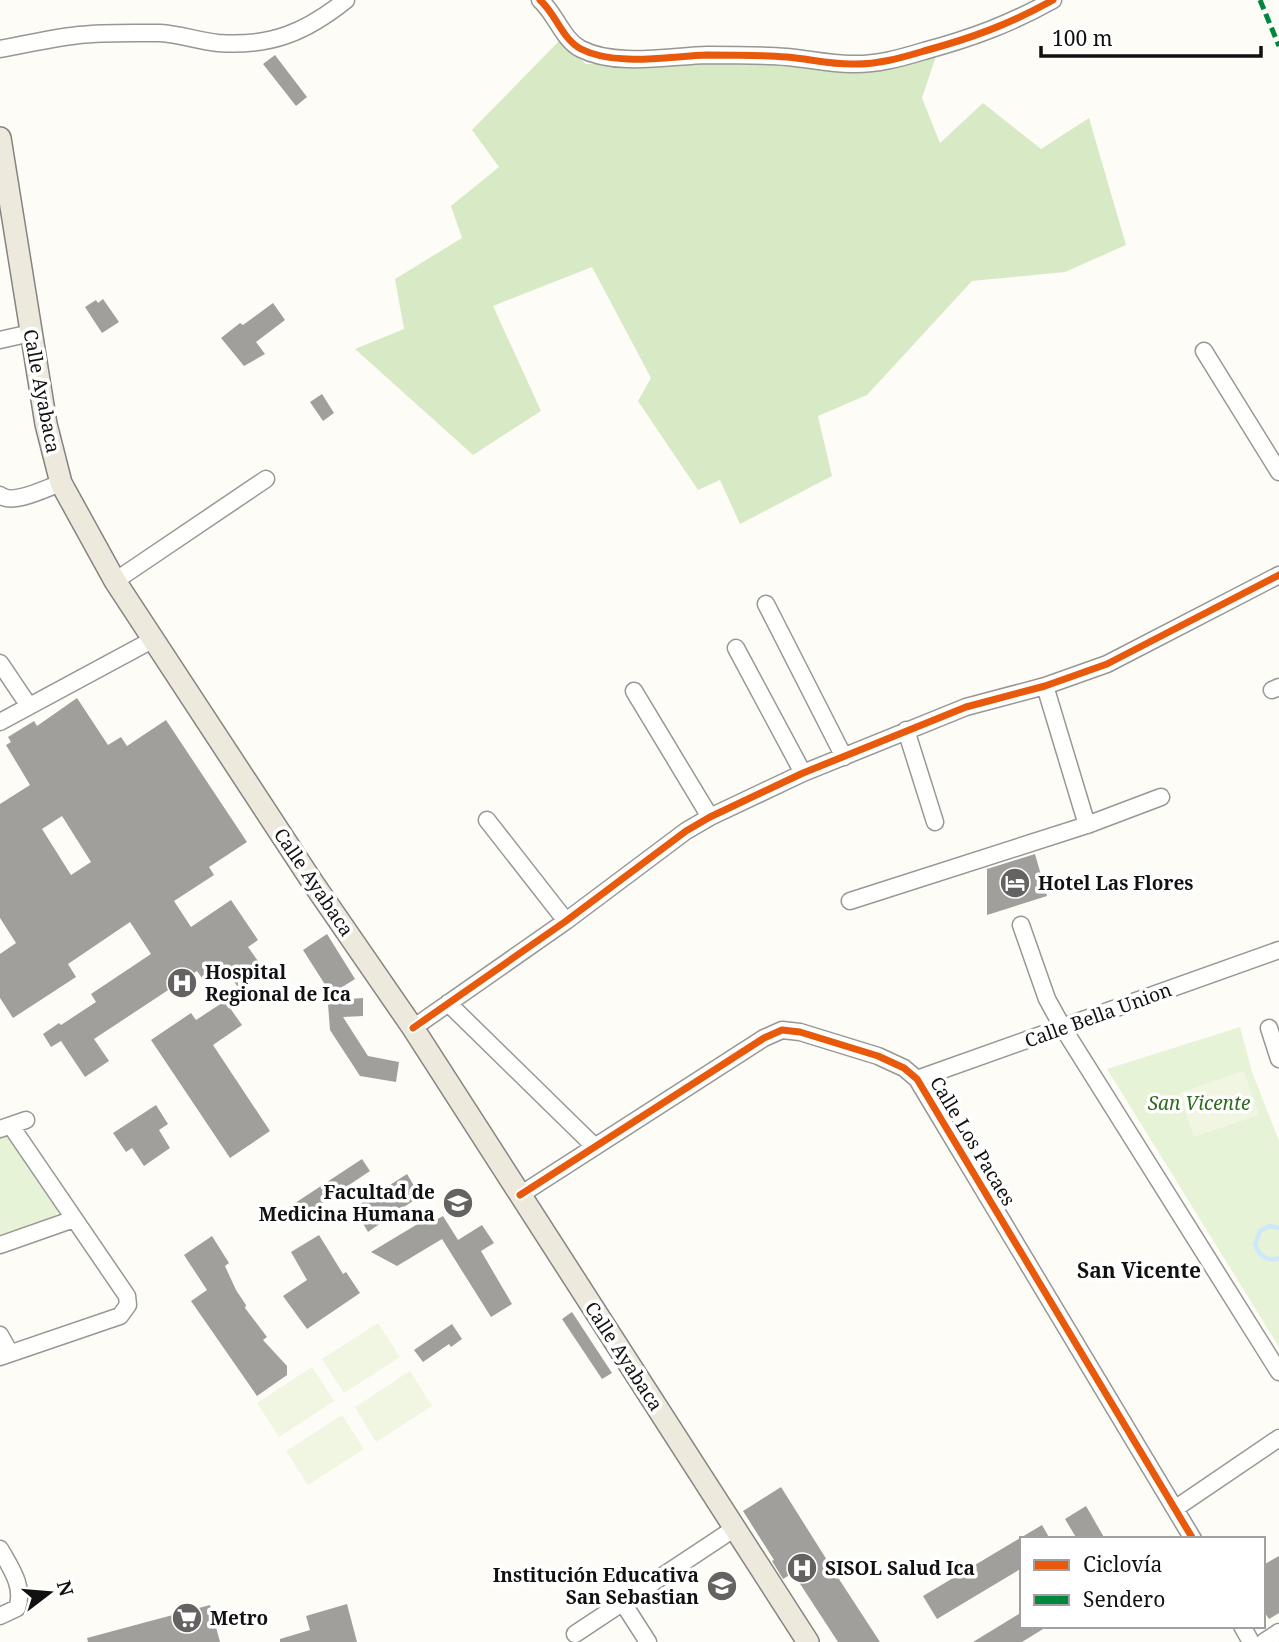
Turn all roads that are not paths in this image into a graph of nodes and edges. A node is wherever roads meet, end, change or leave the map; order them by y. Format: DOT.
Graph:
graph roads {
  1 [pos="346,0"];
  2 [pos="540,0"];
  3 [pos="1053,0"];
  4 [pos="0,49"];
  5 [pos="0,138"];
  6 [pos="31,333"];
  7 [pos="0,340"];
  8 [pos="1204,351"];
  9 [pos="1279,472"];
  10 [pos="266,479"];
  11 [pos="61,483"];
  12 [pos="0,495"];
  13 [pos="1279,575"];
  14 [pos="115,580"];
  15 [pos="766,604"];
  16 [pos="154,639"];
  17 [pos="736,648"];
  18 [pos="0,663"];
  19 [pos="1045,686"];
  20 [pos="634,691"];
  21 [pos="29,706"];
  22 [pos="0,722"];
  23 [pos="906,730"];
  24 [pos="844,757"];
  25 [pos="803,773"];
  26 [pos="1161,797"];
  27 [pos="710,817"];
  28 [pos="487,820"];
  29 [pos="935,822"];
  30 [pos="1087,825"];
  31 [pos="850,901"];
  32 [pos="566,921"];
  33 [pos="1021,925"];
  34 [pos="1279,950"];
  35 [pos="448,1003"];
  36 [pos="413,1028"];
  37 [pos="1063,1028"];
  38 [pos="1269,1028"];
  39 [pos="1279,1059"];
  40 [pos="917,1079"];
  41 [pos="12,1125"];
  42 [pos="594,1146"];
  43 [pos="520,1195"];
  44 [pos="74,1219"];
  45 [pos="0,1245"];
  46 [pos="0,1335"];
  47 [pos="5,1355"];
  48 [pos="1279,1372"];
  49 [pos="1279,1438"];
  50 [pos="1176,1508"];
  51 [pos="735,1528"];
  52 [pos="1192,1537"];
  53 [pos="0,1549"];
  54 [pos="623,1603"];
  55 [pos="0,1616"];
  56 [pos="1279,1632"];
  57 [pos="575,1634"];
  58 [pos="648,1642"];
  59 [pos="808,1642"];
  60 [pos="1264,1642"];
  1 -- 4 [label="street"];
  2 -- 3 [label="street"];
  5 -- 6 [label="main road, Calle Ayabaca"];
  6 -- 7 [label="street"];
  6 -- 11 [label="main road, Calle Ayabaca"];
  8 -- 9 [label="street"];
  10 -- 14 [label="street"];
  11 -- 12 [label="street"];
  11 -- 14 [label="main road, Calle Ayabaca"];
  13 -- 19 [label="street"];
  14 -- 16 [label="main road, Calle Ayabaca"];
  15 -- 24 [label="street"];
  16 -- 21 [label="street"];
  16 -- 36 [label="main road, Calle Ayabaca"];
  17 -- 25 [label="street"];
  18 -- 21 [label="street"];
  19 -- 23 [label="street"];
  19 -- 30 [label="street"];
  20 -- 27 [label="street"];
  21 -- 22 [label="street"];
  23 -- 24 [label="street"];
  23 -- 29 [label="street"];
  24 -- 25 [label="street"];
  25 -- 27 [label="street"];
  26 -- 30 [label="street"];
  27 -- 32 [label="street"];
  28 -- 32 [label="street"];
  30 -- 31 [label="street"];
  32 -- 35 [label="street"];
  33 -- 37 [label="street"];
  34 -- 37 [label="street, Calle Bella Union"];
  35 -- 36 [label="street"];
  35 -- 42 [label="street"];
  36 -- 43 [label="main road, Calle Ayabaca"];
  37 -- 40 [label="street, Calle Bella Union"];
  37 -- 48 [label="street"];
  38 -- 39 [label="street"];
  40 -- 42 [label="street, Calle Los Pacaes"];
  40 -- 50 [label="street, Calle Los Pacaes"];
  41 -- 44 [label="street"];
  42 -- 43 [label="street, Calle Los Pacaes"];
  43 -- 51 [label="main road, Calle Ayabaca"];
  44 -- 45 [label="street"];
  44 -- 47 [label="street"];
  46 -- 47 [label="street"];
  49 -- 50 [label="street"];
  50 -- 52 [label="street, Calle Los Pacaes"];
  51 -- 54 [label="street"];
  51 -- 59 [label="main road, Calle Ayabaca"];
  53 -- 55 [label="street"];
  54 -- 57 [label="street"];
  54 -- 58 [label="street"];
  56 -- 60 [label="street"];
}
